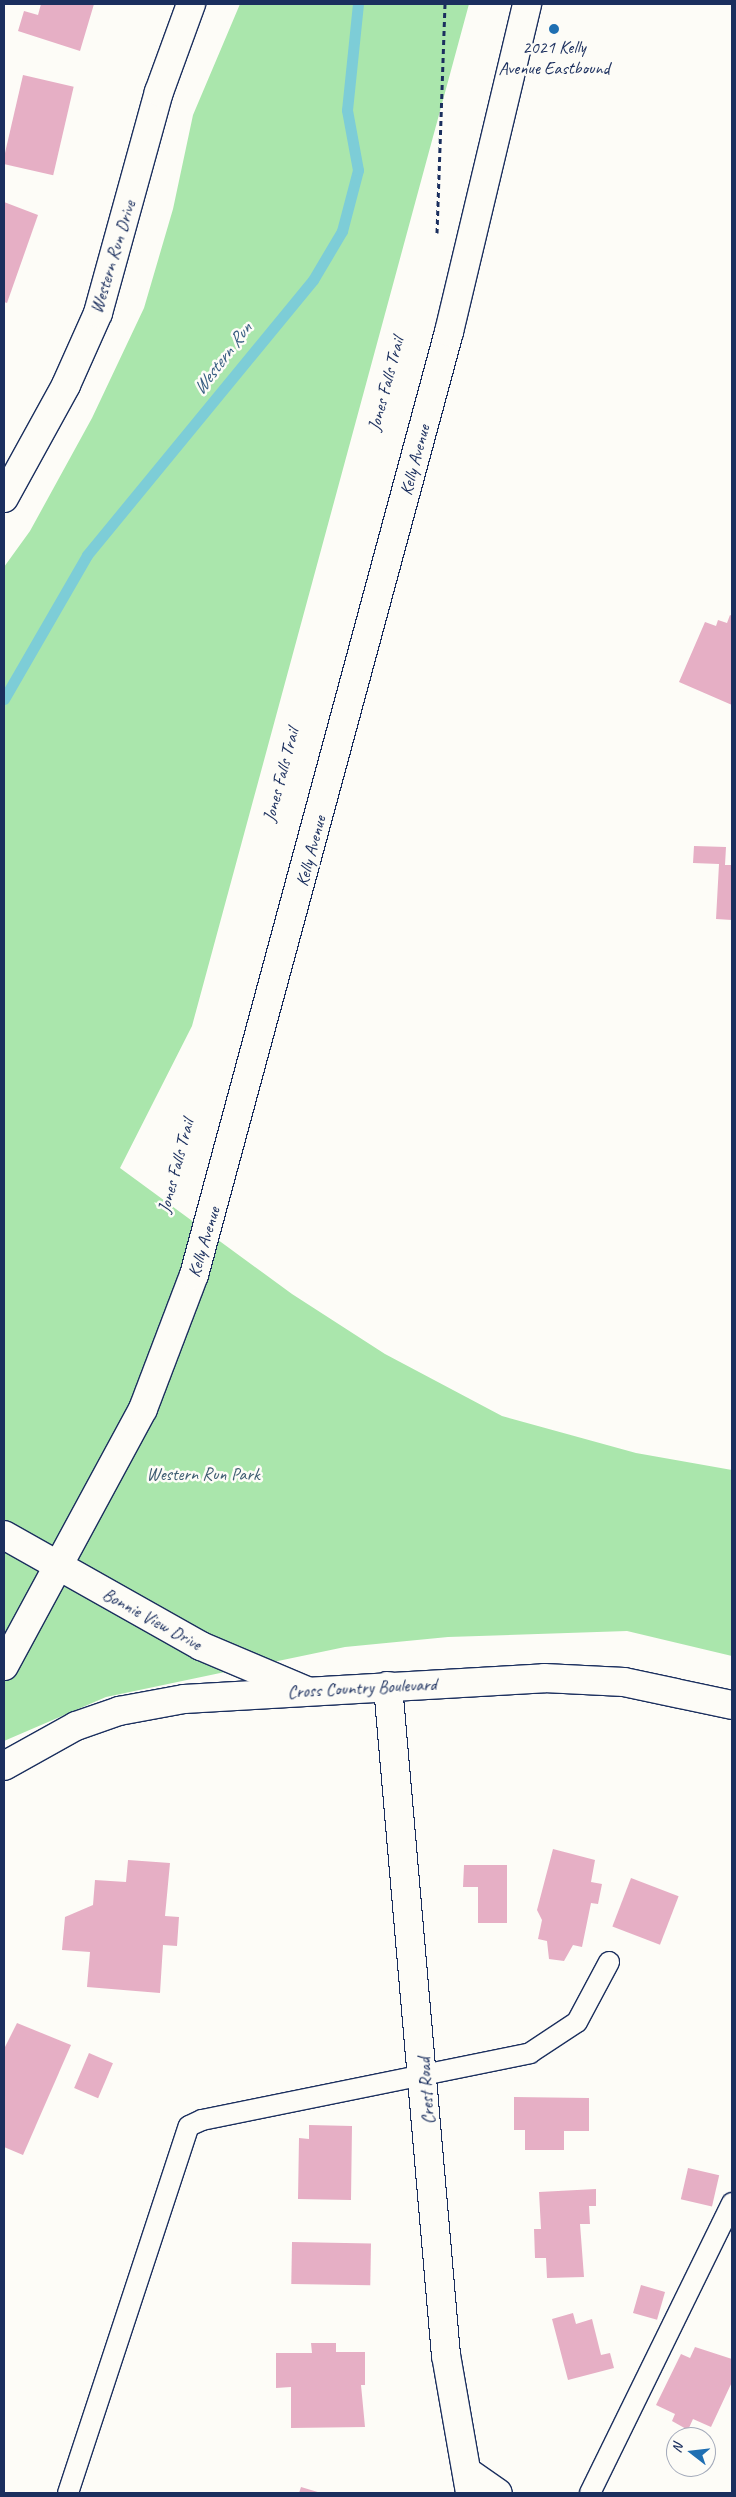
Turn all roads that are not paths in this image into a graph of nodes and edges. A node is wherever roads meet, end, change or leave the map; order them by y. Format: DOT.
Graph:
graph roads {
  1 [pos="191,4"];
  2 [pos="527,4"];
  3 [pos="4,498"];
  4 [pos="4,1535"];
  5 [pos="60,1567"];
  6 [pos="4,1666"];
  7 [pos="388,1686"];
  8 [pos="307,1691"];
  9 [pos="732,1705"];
  10 [pos="4,1766"];
  11 [pos="609,1962"];
  12 [pos="425,2073"];
  13 [pos="732,2203"];
  14 [pos="469,2483"];
  15 [pos="68,2493"];
  16 [pos="498,2493"];
  17 [pos="590,2493"];
  1 -- 3 [label="street, Western Run Drive"];
  2 -- 5 [label="street, Kelly Avenue"];
  4 -- 5 [label="street, Bonnie View Drive"];
  5 -- 6 [label="street, Kelly Avenue"];
  5 -- 8 [label="street, Bonnie View Drive"];
  7 -- 8 [label="street, Cross Country Boulevard"];
  7 -- 9 [label="street, Cross Country Boulevard"];
  7 -- 12 [label="street, Crest Road"];
  8 -- 10 [label="street, Cross Country Boulevard"];
  11 -- 12 [label="lane"];
  12 -- 14 [label="street, Crest Road"];
  12 -- 15 [label="lane"];
  13 -- 17 [label="lane"];
  14 -- 16 [label="street"];
}
